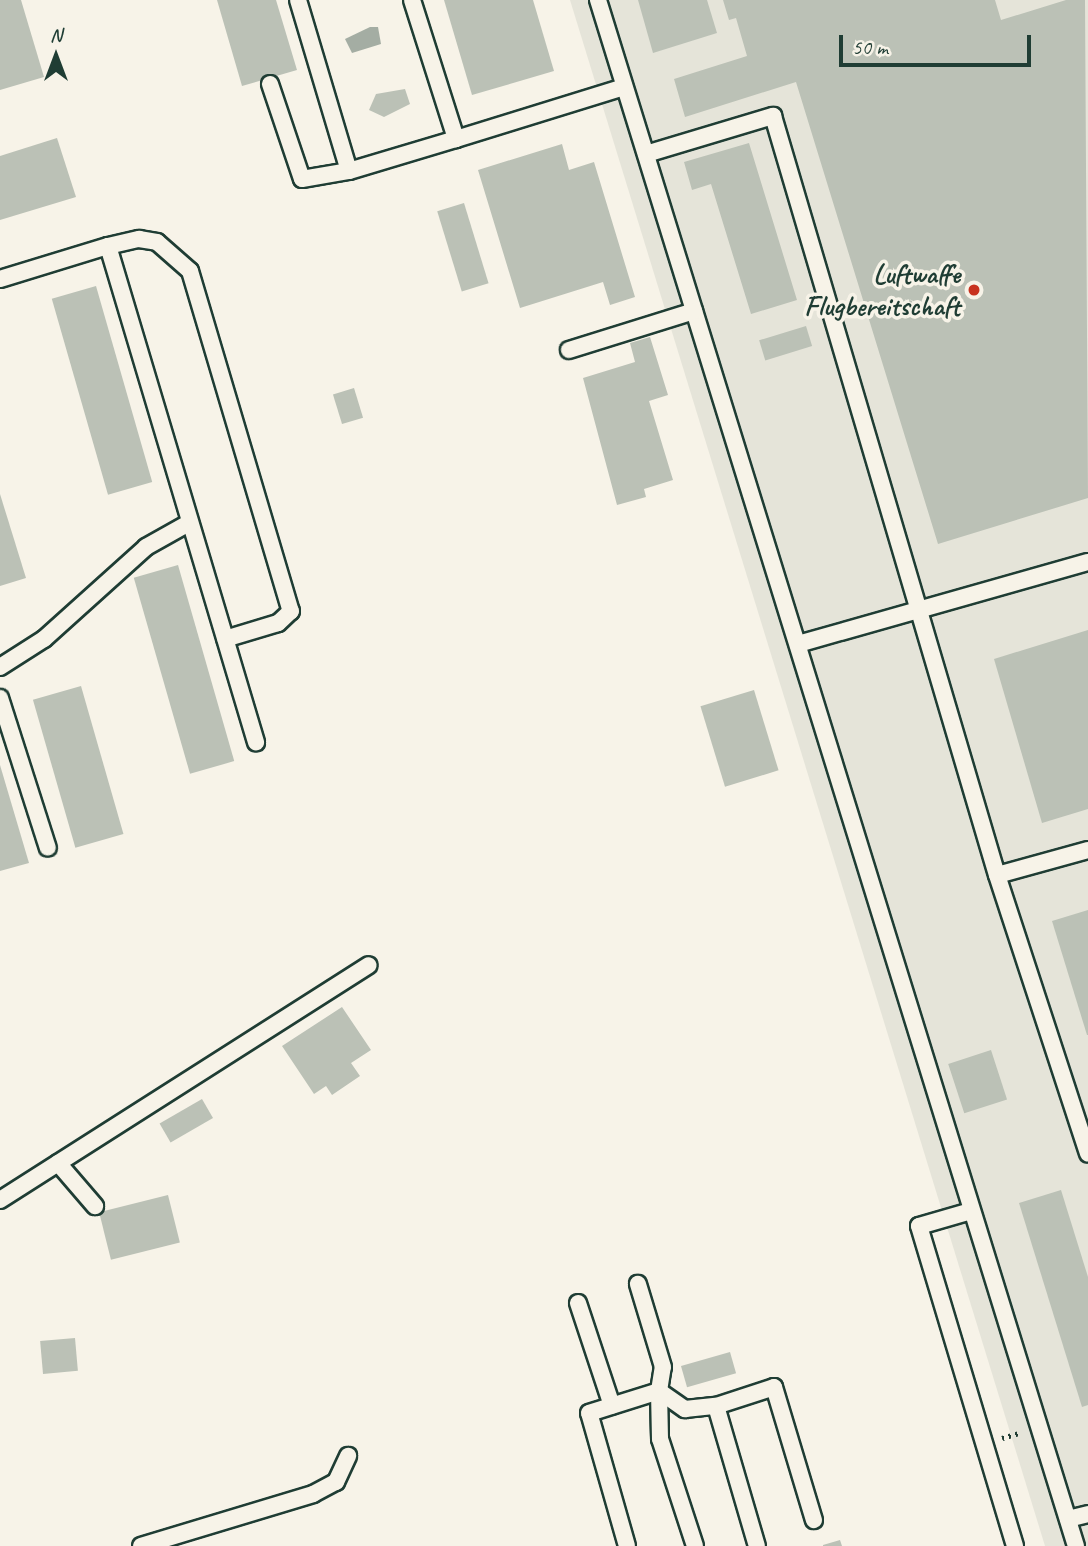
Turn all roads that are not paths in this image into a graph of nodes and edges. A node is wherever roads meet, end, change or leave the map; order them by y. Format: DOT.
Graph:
graph roads {
  1 [pos="298,0"];
  2 [pos="412,0"];
  3 [pos="598,0"];
  4 [pos="270,84"];
  5 [pos="624,87"];
  6 [pos="457,139"];
  7 [pos="646,154"];
  8 [pos="349,171"];
  9 [pos="108,246"];
  10 [pos="0,279"];
  11 [pos="694,311"];
  12 [pos="569,350"];
  13 [pos="189,523"];
  14 [pos="1088,562"];
  15 [pos="922,609"];
  16 [pos="225,639"];
  17 [pos="798,644"];
  18 [pos="0,667"];
  19 [pos="0,698"];
  20 [pos="256,742"];
  21 [pos="48,848"];
  22 [pos="1088,850"];
  23 [pos="997,875"];
  24 [pos="369,965"];
  25 [pos="1088,1154"];
  26 [pos="58,1163"];
  27 [pos="0,1200"];
  28 [pos="95,1206"];
  29 [pos="971,1211"];
  30 [pos="638,1284"];
  31 [pos="578,1303"];
  32 [pos="659,1391"];
  33 [pos="612,1406"];
  34 [pos="716,1406"];
  35 [pos="348,1456"];
  36 [pos="1088,1514"];
  37 [pos="1068,1519"];
  38 [pos="814,1520"];
  39 [pos="141,1546"];
  40 [pos="626,1546"];
  41 [pos="695,1546"];
  42 [pos="757,1546"];
  43 [pos="1015,1546"];
  44 [pos="1076,1546"];
  1 -- 8 [label="lane"];
  2 -- 6 [label="lane"];
  3 -- 5 [label="lane"];
  4 -- 8 [label="lane"];
  5 -- 6 [label="lane"];
  5 -- 7 [label="lane"];
  6 -- 8 [label="lane"];
  7 -- 11 [label="lane"];
  7 -- 15 [label="lane"];
  9 -- 10 [label="lane"];
  9 -- 13 [label="lane"];
  9 -- 16 [label="lane"];
  11 -- 12 [label="lane"];
  11 -- 17 [label="lane"];
  13 -- 16 [label="lane"];
  13 -- 18 [label="lane"];
  14 -- 15 [label="lane"];
  15 -- 17 [label="lane"];
  15 -- 23 [label="lane"];
  16 -- 20 [label="lane"];
  17 -- 29 [label="lane"];
  19 -- 21 [label="lane"];
  22 -- 23 [label="lane"];
  23 -- 25 [label="lane"];
  24 -- 26 [label="lane"];
  26 -- 27 [label="lane"];
  26 -- 28 [label="lane"];
  29 -- 37 [label="lane"];
  29 -- 43 [label="lane"];
  30 -- 32 [label="lane"];
  31 -- 33 [label="lane"];
  32 -- 33 [label="lane"];
  32 -- 34 [label="lane"];
  32 -- 41 [label="lane"];
  33 -- 40 [label="lane"];
  34 -- 38 [label="lane"];
  34 -- 42 [label="lane"];
  35 -- 39 [label="lane"];
  36 -- 37 [label="lane"];
  37 -- 44 [label="lane"];
}
